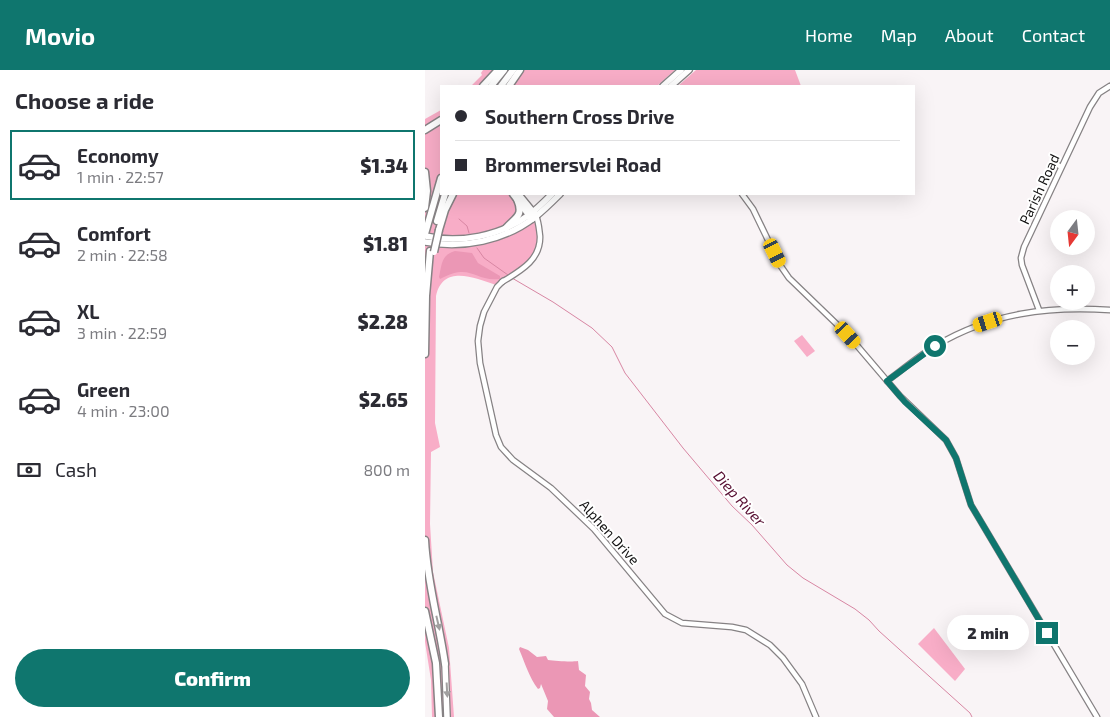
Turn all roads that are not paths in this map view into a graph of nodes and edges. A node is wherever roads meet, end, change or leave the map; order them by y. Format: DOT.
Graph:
graph roads {
  1 [pos="498,70"];
  2 [pos="504,70"];
  3 [pos="513,70"];
  4 [pos="520,70"];
  5 [pos="681,70"];
  6 [pos="689,70"];
  7 [pos="484,85"];
  8 [pos="492,85"];
  9 [pos="502,85"];
  10 [pos="510,85"];
  11 [pos="664,85"];
  12 [pos="672,85"];
  13 [pos="1110,86"];
  14 [pos="440,121"];
  15 [pos="425,130"];
  16 [pos="1055,162"];
  17 [pos="1061,167"];
  18 [pos="425,172"];
  19 [pos="440,181"];
  20 [pos="445,195"];
  21 [pos="452,195"];
  22 [pos="551,195"];
  23 [pos="559,195"];
  24 [pos="743,195"];
  25 [pos="516,196"];
  26 [pos="425,208"];
  27 [pos="533,216"];
  28 [pos="506,228"];
  29 [pos="437,229"];
  30 [pos="425,233"];
  31 [pos="425,242"];
  32 [pos="1039,310"];
  33 [pos="1110,310"];
  34 [pos="426,316"];
  35 [pos="425,354"];
  36 [pos="887,381"];
  37 [pos="425,540"];
  38 [pos="425,612"];
  39 [pos="445,664"];
  40 [pos="439,717"];
  41 [pos="447,717"];
  42 [pos="816,717"];
  43 [pos="1097,717"];
  1 -- 7 [label="highway"];
  2 -- 8 [label="highway"];
  3 -- 9 [label="highway"];
  4 -- 10 [label="highway"];
  5 -- 11 [label="main road"];
  6 -- 12 [label="main road"];
  13 -- 17 [label="street, Parish Road"];
  14 -- 15 [label="highway"];
  16 -- 17 [label="street"];
  17 -- 32 [label="street, Parish Road"];
  18 -- 26 [label="highway"];
  19 -- 30 [label="highway"];
  20 -- 29 [label="highway"];
  21 -- 29 [label="highway"];
  22 -- 27 [label="main road"];
  23 -- 27 [label="main road"];
  24 -- 36 [label="street"];
  25 -- 27 [label="highway"];
  25 -- 28 [label="highway"];
  27 -- 28 [label="main road"];
  27 -- 31 [label="main road"];
  27 -- 42 [label="street, Alphen Drive"];
  28 -- 30 [label="main road"];
  29 -- 34 [label="highway, bridge"];
  32 -- 33 [label="street"];
  32 -- 36 [label="street"];
  34 -- 35 [label="highway"];
  36 -- 43 [label="street"];
  37 -- 39 [label="highway, one-way"];
  38 -- 40 [label="highway"];
  39 -- 41 [label="main road, one-way"];
}
